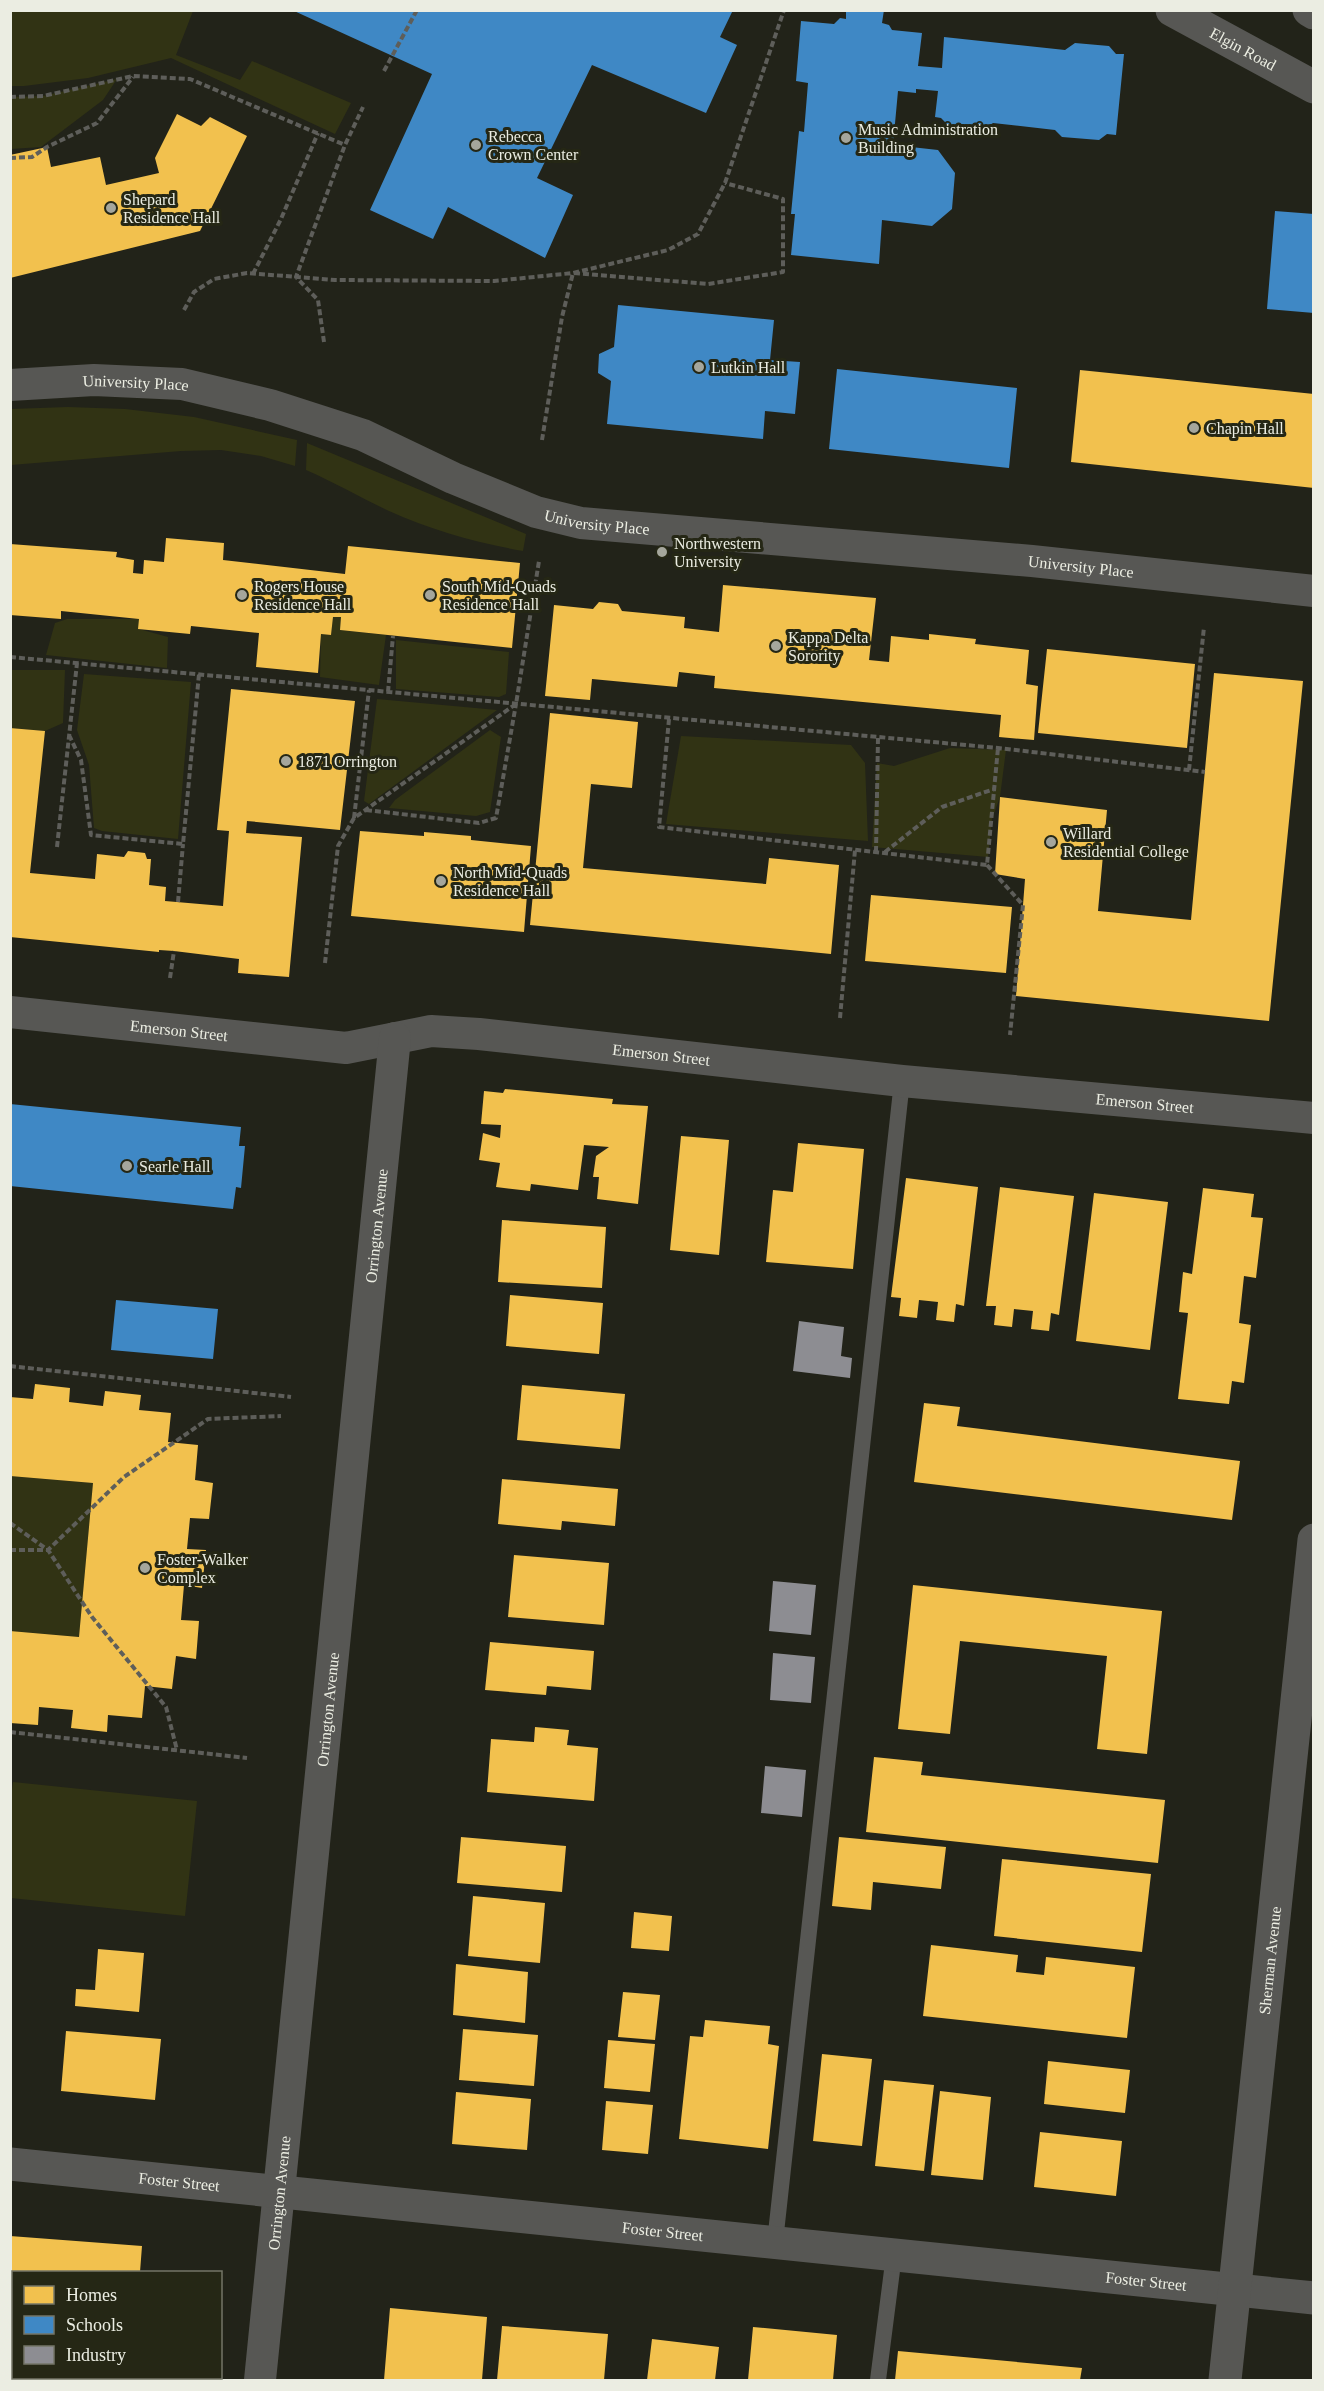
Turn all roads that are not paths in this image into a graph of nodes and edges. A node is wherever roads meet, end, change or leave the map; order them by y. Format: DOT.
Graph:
graph roads {
  1 [pos="1172,10"];
  2 [pos="1309,10"];
  3 [pos="1314,13"];
  4 [pos="1314,87"];
  5 [pos="10,385"];
  6 [pos="1314,591"];
  7 [pos="10,1012"];
  8 [pos="395,1038"];
  9 [pos="902,1081"];
  10 [pos="1314,1118"];
  11 [pos="1313,1555"];
  12 [pos="10,2164"];
  13 [pos="278,2191"];
  14 [pos="775,2242"];
  15 [pos="894,2255"];
  16 [pos="1233,2289"];
  17 [pos="1314,2298"];
  18 [pos="260,2380"];
  19 [pos="878,2380"];
  20 [pos="1225,2380"];
  1 -- 4 [label="street, Elgin Road"];
  2 -- 3 [label="street"];
  5 -- 6 [label="street, University Place"];
  7 -- 8 [label="street, Emerson Street"];
  8 -- 9 [label="street, Emerson Street"];
  8 -- 13 [label="street, Orrington Avenue"];
  9 -- 10 [label="street, Emerson Street"];
  9 -- 14 [label="lane"];
  11 -- 16 [label="street, Sherman Avenue"];
  12 -- 13 [label="street, Foster Street"];
  13 -- 14 [label="street, Foster Street"];
  13 -- 18 [label="street, Orrington Avenue"];
  14 -- 15 [label="street, Foster Street"];
  15 -- 16 [label="street, Foster Street"];
  15 -- 19 [label="lane"];
  16 -- 17 [label="street, Foster Street"];
  16 -- 20 [label="street, Sherman Avenue"];
}
